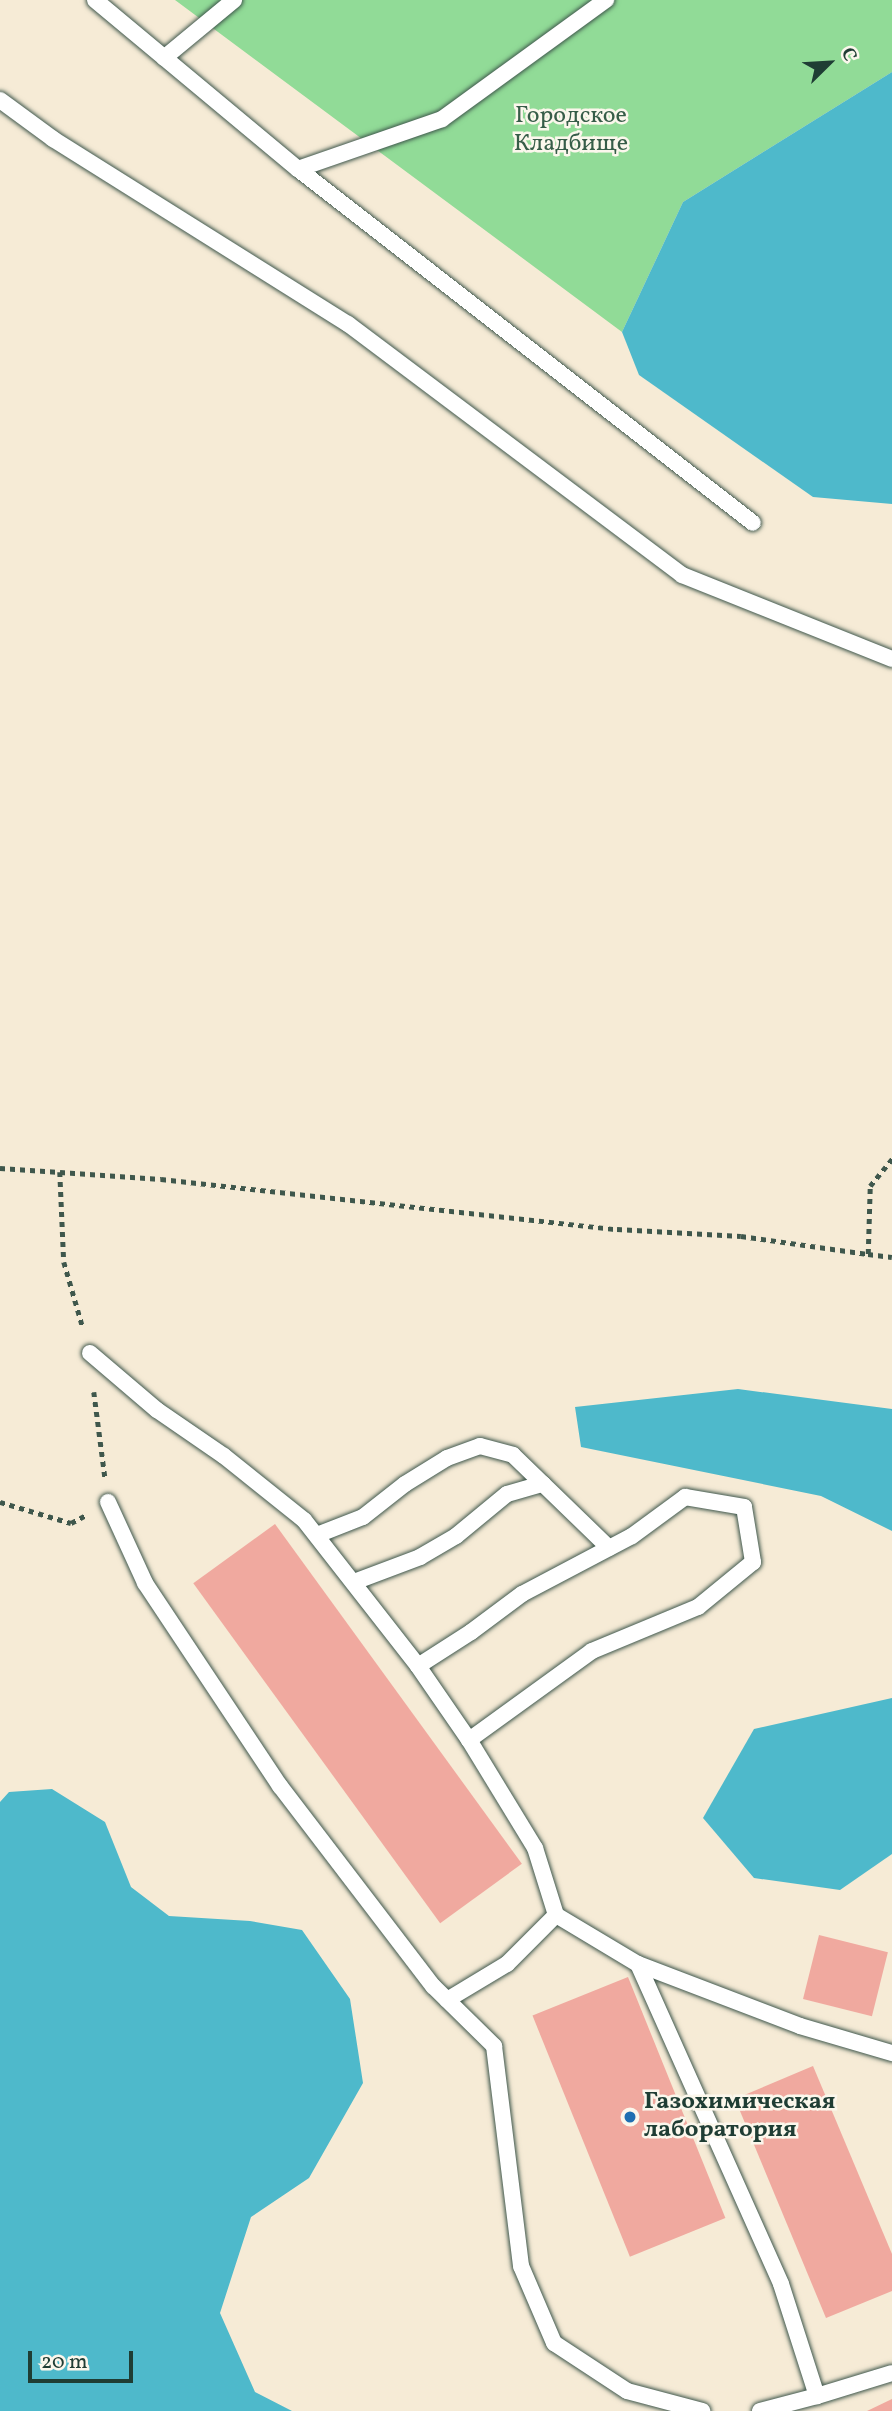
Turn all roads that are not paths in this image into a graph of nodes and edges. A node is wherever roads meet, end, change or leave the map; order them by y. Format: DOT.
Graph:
graph roads {
  1 [pos="95,0"];
  2 [pos="234,0"];
  3 [pos="606,0"];
  4 [pos="164,58"];
  5 [pos="0,100"];
  6 [pos="298,169"];
  7 [pos="753,523"];
  8 [pos="892,659"];
  9 [pos="90,1353"];
  10 [pos="543,1484"];
  11 [pos="108,1502"];
  12 [pos="317,1535"];
  13 [pos="609,1548"];
  14 [pos="354,1582"];
  15 [pos="418,1666"];
  16 [pos="469,1740"];
  17 [pos="556,1914"];
  18 [pos="638,1965"];
  19 [pos="447,2000"];
  20 [pos="892,2053"];
  21 [pos="892,2372"];
  22 [pos="817,2396"];
  23 [pos="702,2411"];
  24 [pos="760,2411"];
  1 -- 4 [label="lane"];
  2 -- 4 [label="lane"];
  3 -- 6 [label="lane"];
  4 -- 6 [label="lane"];
  5 -- 8 [label="lane"];
  6 -- 7 [label="lane"];
  9 -- 12 [label="lane"];
  10 -- 12 [label="lane"];
  10 -- 13 [label="lane"];
  10 -- 14 [label="lane"];
  11 -- 19 [label="lane"];
  12 -- 14 [label="lane"];
  13 -- 15 [label="lane"];
  13 -- 16 [label="lane"];
  14 -- 15 [label="lane"];
  15 -- 16 [label="lane"];
  16 -- 17 [label="lane"];
  17 -- 18 [label="lane"];
  17 -- 19 [label="lane"];
  18 -- 20 [label="lane"];
  18 -- 22 [label="lane"];
  19 -- 23 [label="lane"];
  21 -- 22 [label="lane"];
  22 -- 24 [label="lane"];
}
